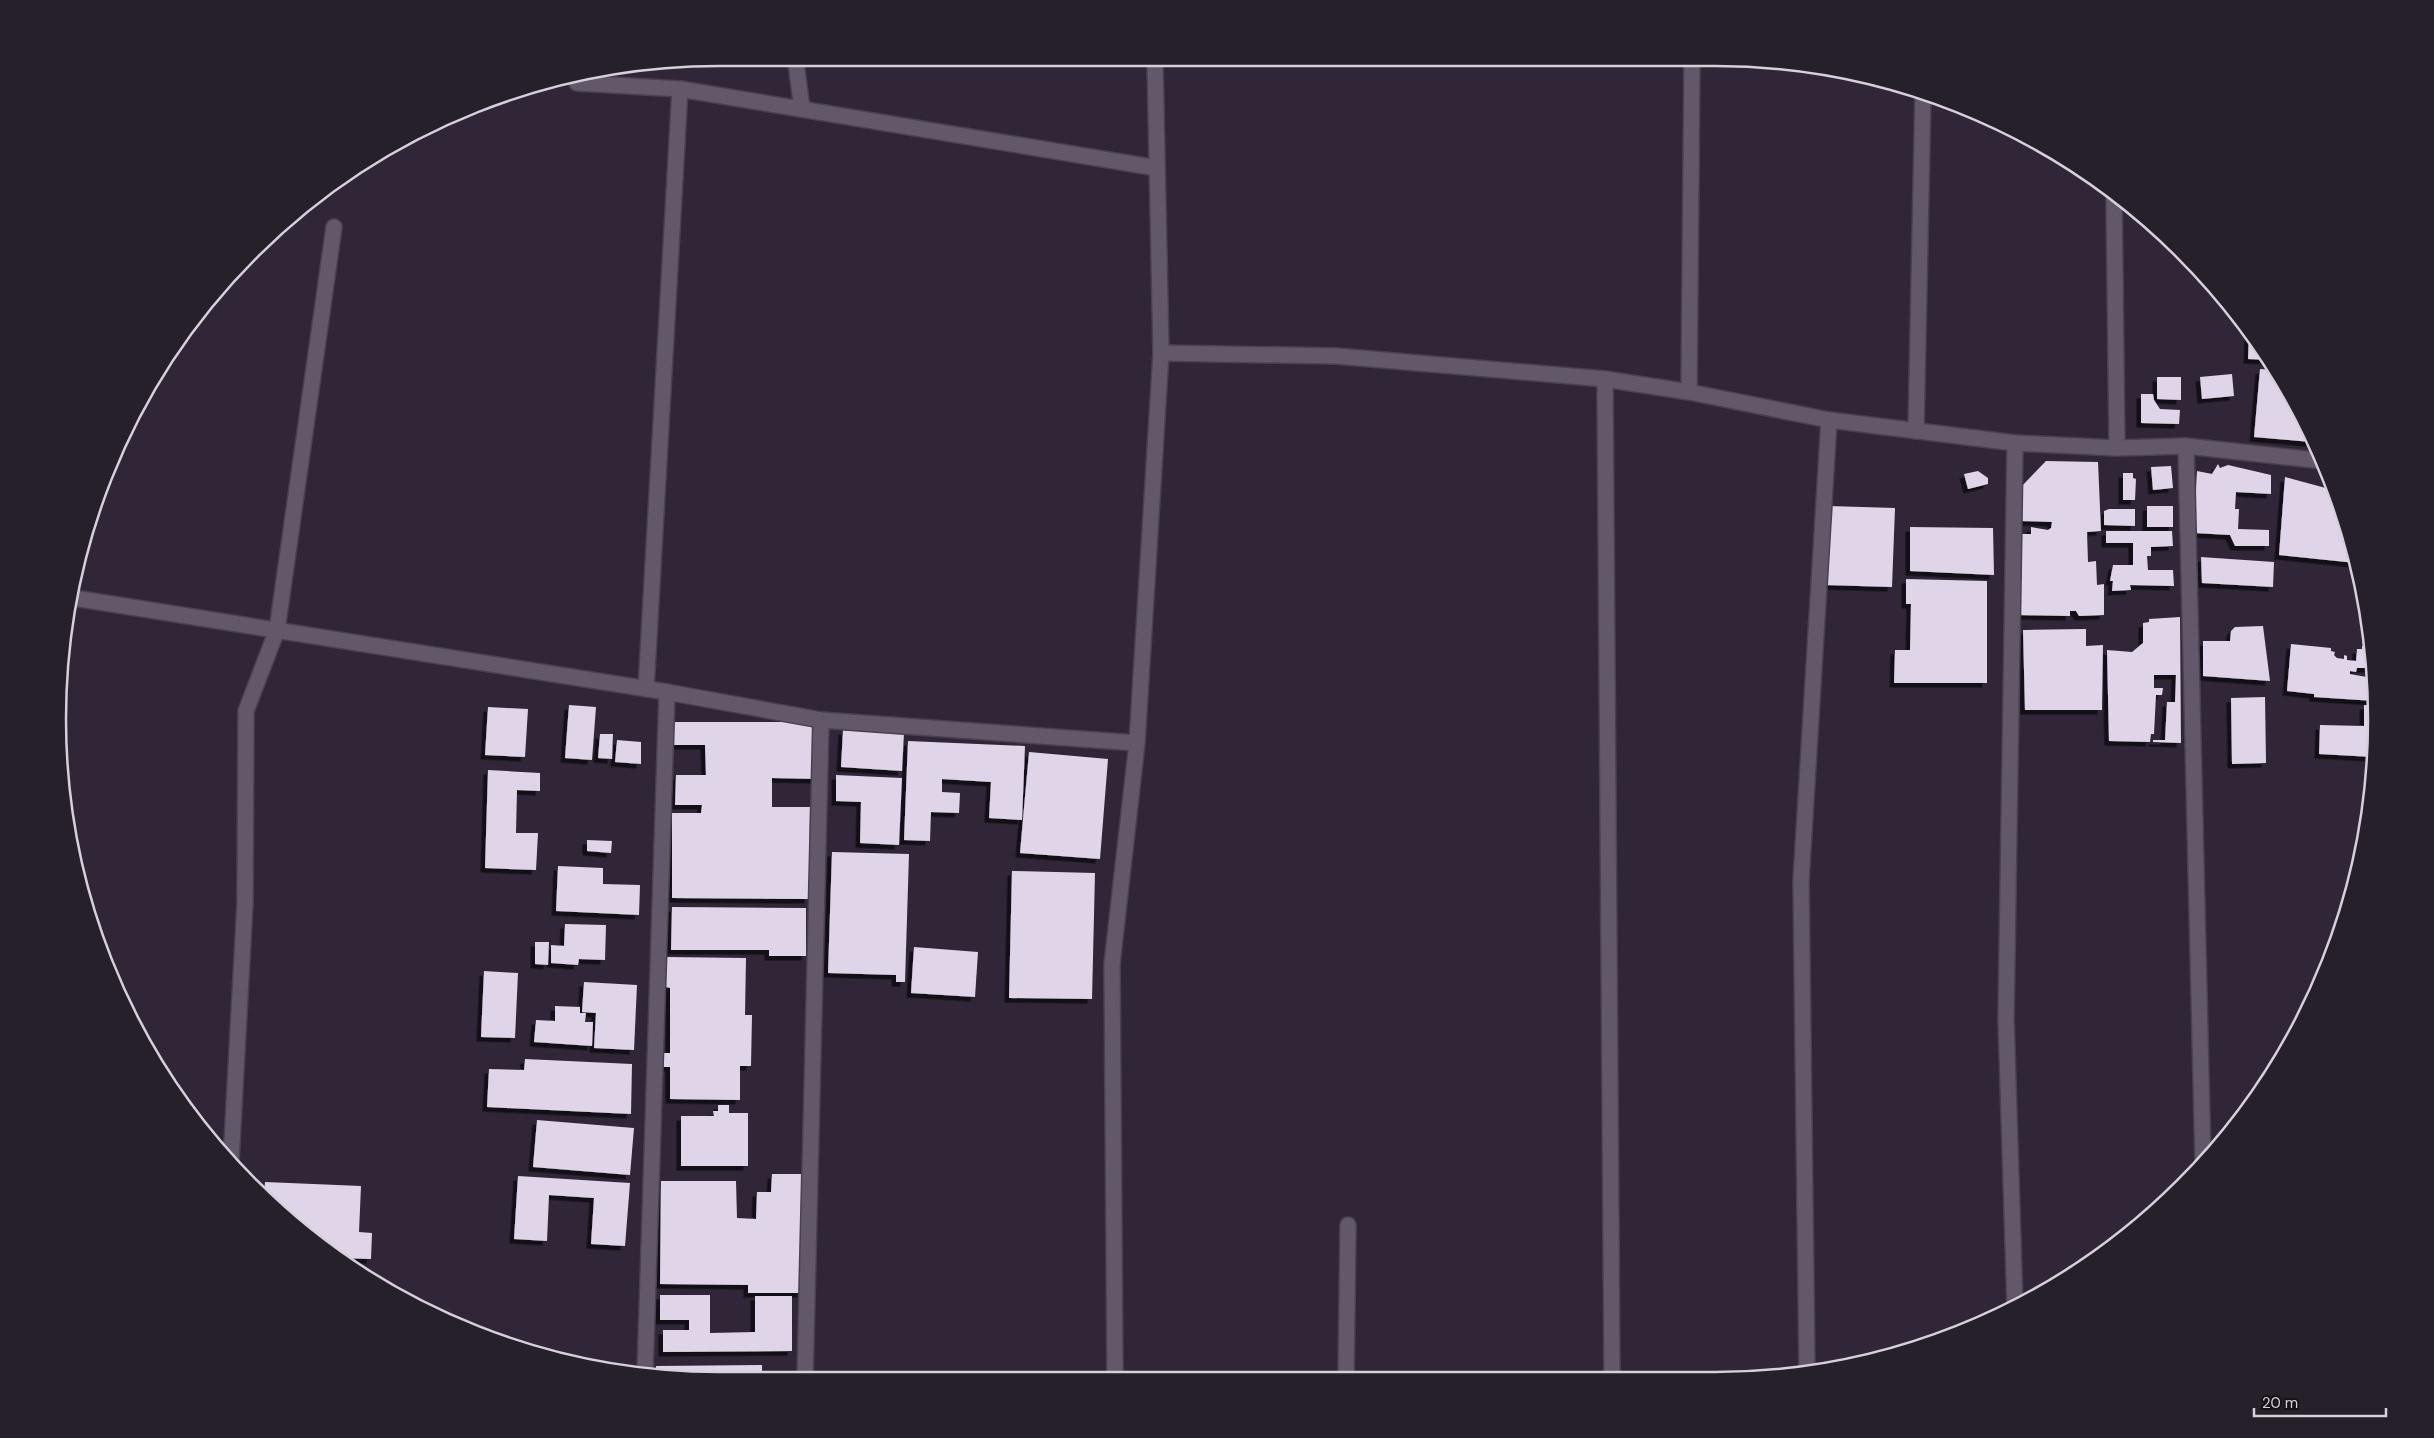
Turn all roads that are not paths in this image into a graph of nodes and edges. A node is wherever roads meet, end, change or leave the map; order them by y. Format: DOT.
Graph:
graph roads {
  1 [pos="796,66"];
  2 [pos="1155,66"];
  3 [pos="1692,66"];
  4 [pos="577,83"];
  5 [pos="680,89"];
  6 [pos="1923,100"];
  7 [pos="802,109"];
  8 [pos="1157,168"];
  9 [pos="2114,203"];
  10 [pos="334,227"];
  11 [pos="1161,353"];
  12 [pos="1606,380"];
  13 [pos="1689,392"];
  14 [pos="1829,420"];
  15 [pos="1916,431"];
  16 [pos="2015,443"];
  17 [pos="2186,446"];
  18 [pos="2117,448"];
  19 [pos="2314,460"];
  20 [pos="78,599"];
  21 [pos="277,630"];
  22 [pos="646,689"];
  23 [pos="667,692"];
  24 [pos="822,720"];
  25 [pos="1137,742"];
  26 [pos="231,1153"];
  27 [pos="2203,1153"];
  28 [pos="1348,1225"];
  29 [pos="2015,1298"];
  30 [pos="1807,1365"];
  31 [pos="645,1367"];
  32 [pos="805,1372"];
  33 [pos="1116,1372"];
  34 [pos="1346,1372"];
  35 [pos="1612,1372"];
  1 -- 7 [label="street"];
  2 -- 8 [label="street"];
  3 -- 13 [label="street"];
  4 -- 5 [label="street"];
  5 -- 7 [label="street"];
  5 -- 22 [label="street"];
  6 -- 15 [label="street"];
  7 -- 8 [label="street"];
  8 -- 11 [label="street"];
  9 -- 18 [label="street"];
  10 -- 21 [label="street"];
  11 -- 12 [label="street"];
  11 -- 25 [label="street"];
  12 -- 13 [label="street"];
  12 -- 35 [label="street"];
  13 -- 14 [label="street"];
  14 -- 15 [label="street"];
  14 -- 30 [label="street"];
  15 -- 16 [label="street"];
  16 -- 18 [label="street"];
  16 -- 29 [label="street"];
  17 -- 18 [label="street"];
  17 -- 19 [label="street"];
  17 -- 27 [label="street"];
  20 -- 21 [label="street"];
  21 -- 22 [label="street"];
  21 -- 26 [label="street"];
  22 -- 23 [label="street"];
  23 -- 24 [label="street"];
  23 -- 31 [label="street"];
  24 -- 25 [label="street"];
  24 -- 32 [label="street"];
  25 -- 33 [label="street"];
  28 -- 34 [label="street"];
}
